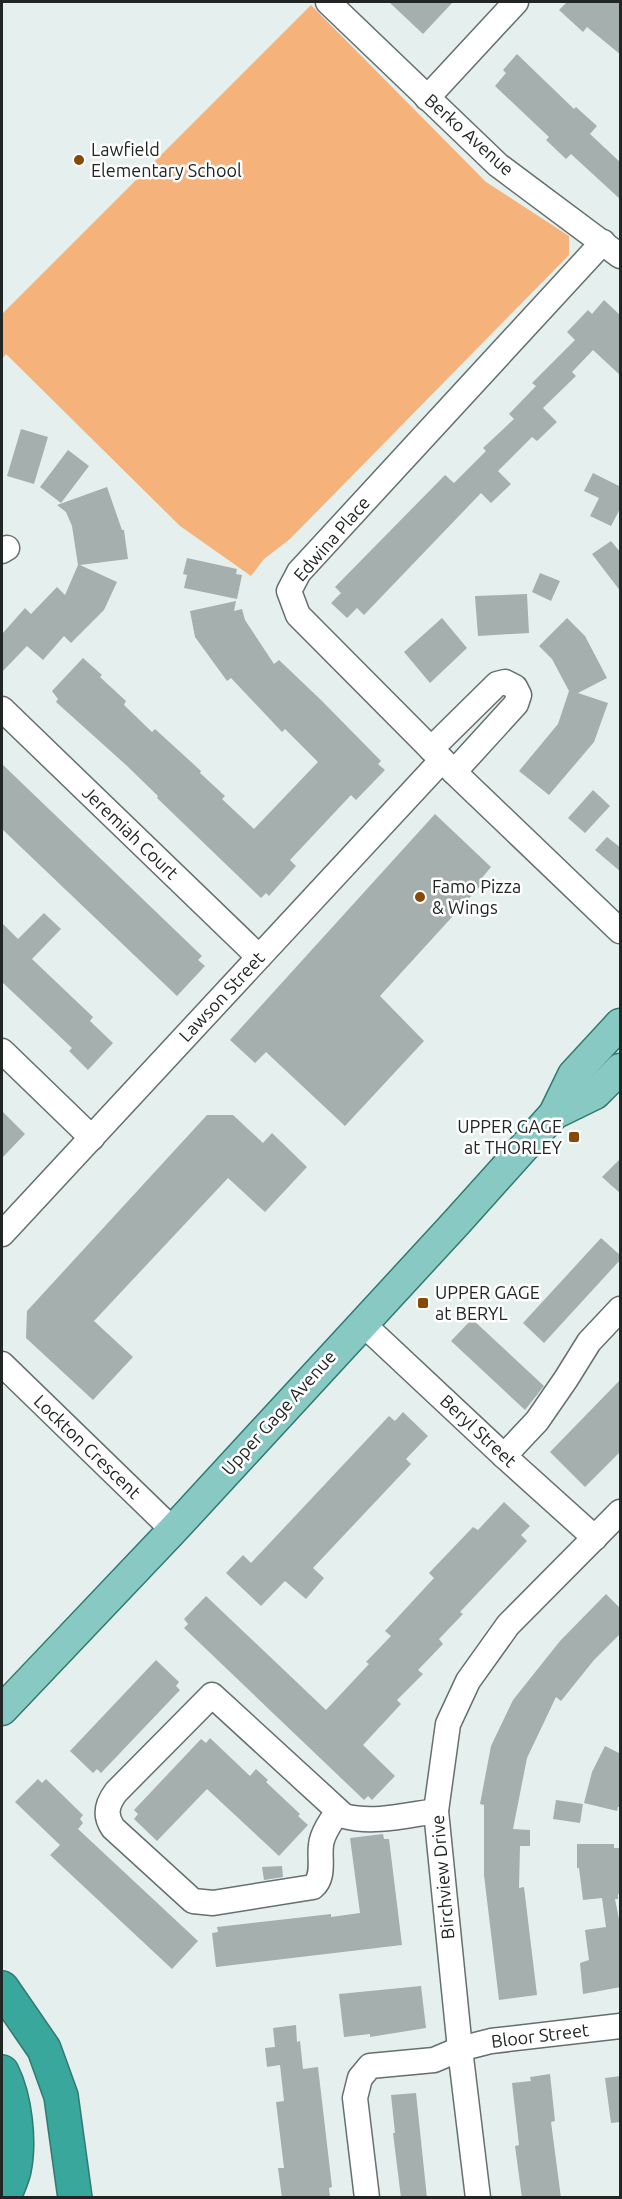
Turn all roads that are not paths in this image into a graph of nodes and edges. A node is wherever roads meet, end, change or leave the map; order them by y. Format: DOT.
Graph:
graph roads {
  1 [pos="328,2"];
  2 [pos="516,2"];
  3 [pos="427,98"];
  4 [pos="612,249"];
  5 [pos="2,709"];
  6 [pos="442,760"];
  7 [pos="621,931"];
  8 [pos="259,957"];
  9 [pos="621,1024"];
  10 [pos="2,1051"];
  11 [pos="621,1069"];
  12 [pos="555,1114"];
  13 [pos="92,1138"];
  14 [pos="2,1234"];
  15 [pos="621,1309"];
  16 [pos="362,1323"];
  17 [pos="4,1371"];
  18 [pos="504,1456"];
  19 [pos="621,1512"];
  20 [pos="173,1530"];
  21 [pos="595,1538"];
  22 [pos="2,1710"];
  23 [pos="338,1811"];
  24 [pos="436,1811"];
  25 [pos="4,1994"];
  26 [pos="621,2026"];
  27 [pos="460,2049"];
  28 [pos="2,2072"];
  29 [pos="4,2198"];
  30 [pos="75,2198"];
  31 [pos="367,2198"];
  32 [pos="478,2198"];
  1 -- 3 [label="street, Berko Avenue"];
  2 -- 3 [label="street"];
  3 -- 4 [label="street, Berko Avenue"];
  4 -- 6 [label="street, Edwina Place"];
  5 -- 8 [label="street, Jeremiah Court"];
  6 -- 7 [label="street, Edwina Place"];
  6 -- 8 [label="street, Lawson Street"];
  8 -- 13 [label="street, Lawson Street"];
  9 -- 12 [label="main road, Upper Gage Avenue"];
  10 -- 13 [label="street"];
  11 -- 12 [label="main road, Upper Gage Avenue"];
  12 -- 16 [label="main road, Upper Gage Avenue"];
  13 -- 14 [label="street, Lawson Street"];
  15 -- 18 [label="street"];
  16 -- 18 [label="street, Beryl Street"];
  16 -- 20 [label="main road, Upper Gage Avenue"];
  17 -- 20 [label="street, Lockton Crescent"];
  18 -- 21 [label="street, Beryl Street"];
  19 -- 21 [label="street, Birchview Drive"];
  20 -- 22 [label="main road, Upper Gage Avenue"];
  21 -- 24 [label="street, Birchview Drive"];
  23 -- 23 [label="street"];
  23 -- 24 [label="street"];
  24 -- 27 [label="street, Birchview Drive"];
  25 -- 30 [label="highway"];
  26 -- 27 [label="street, Bloor Street"];
  27 -- 31 [label="street, Bloor Street"];
  27 -- 32 [label="street, Birchview Drive"];
  28 -- 29 [label="highway"];
}
